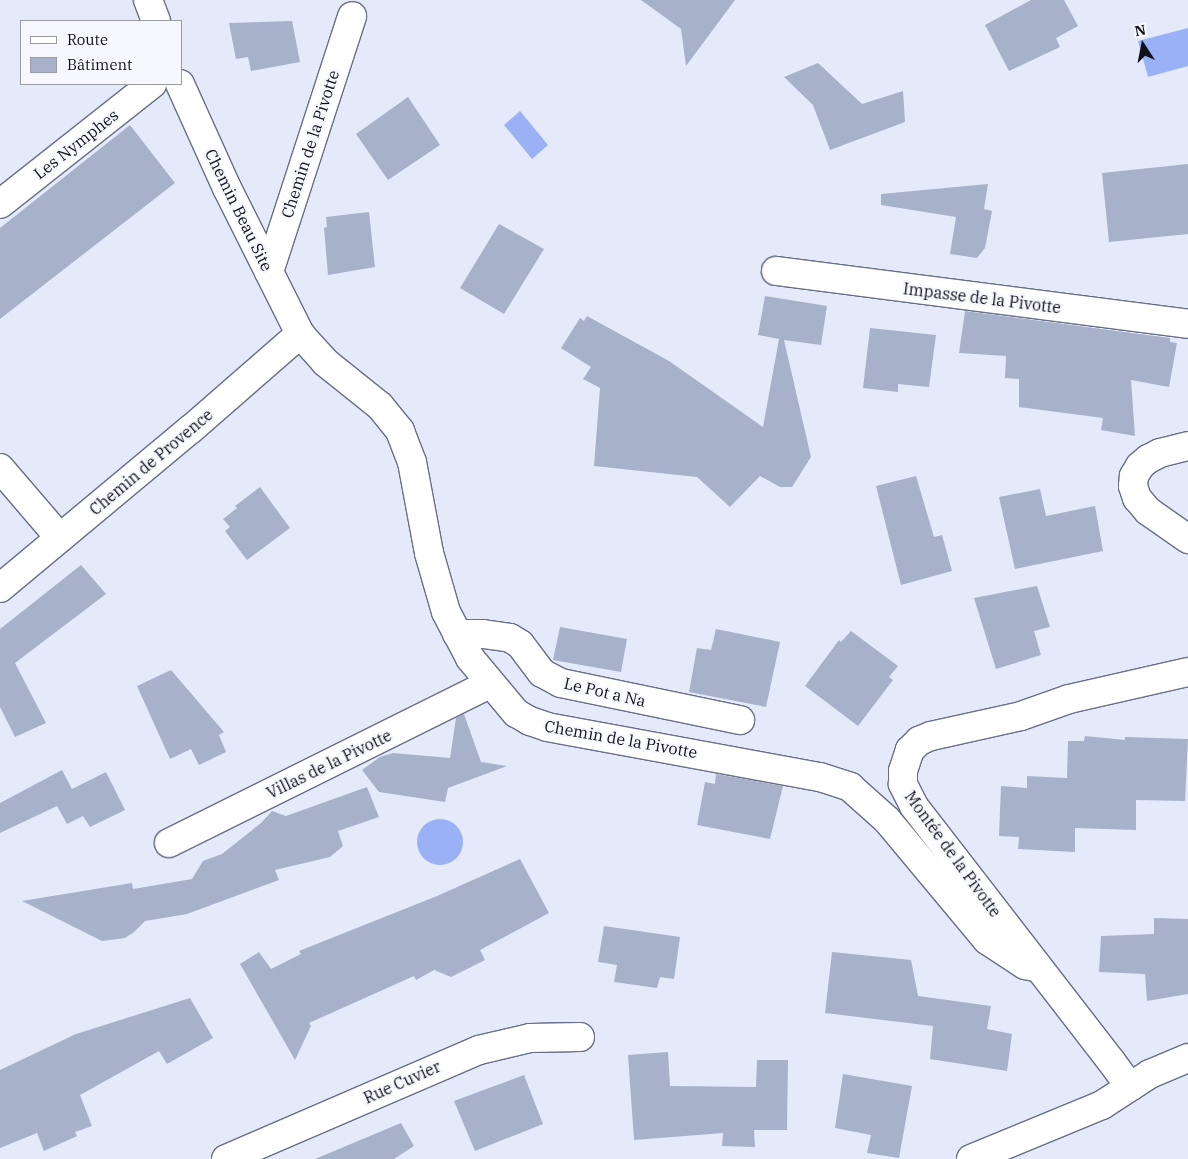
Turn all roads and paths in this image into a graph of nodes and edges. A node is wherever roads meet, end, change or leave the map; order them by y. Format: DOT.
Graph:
graph roads {
  1 [pos="148,0"];
  2 [pos="352,16"];
  3 [pos="156,20"];
  4 [pos="151,85"];
  5 [pos="180,85"];
  6 [pos="0,204"];
  7 [pos="776,271"];
  8 [pos="269,272"];
  9 [pos="1188,324"];
  10 [pos="300,334"];
  11 [pos="1188,446"];
  12 [pos="0,468"];
  13 [pos="60,538"];
  14 [pos="1188,539"];
  15 [pos="0,588"];
  16 [pos="457,634"];
  17 [pos="1188,672"];
  18 [pos="490,684"];
  19 [pos="740,720"];
  20 [pos="169,843"];
  21 [pos="1039,968"];
  22 [pos="580,1037"];
  23 [pos="1188,1058"];
  24 [pos="1130,1088"];
  25 [pos="230,1158"];
  26 [pos="971,1159"];
  1 -- 3 [label="street"];
  2 -- 8 [label="street, Chemin de la Pivotte"];
  4 -- 6 [label="street, Les Nymphes"];
  5 -- 8 [label="street, Chemin Beau Site"];
  7 -- 9 [label="street, Impasse de la Pivotte"];
  8 -- 10 [label="street, Chemin Beau Site"];
  10 -- 13 [label="street, Chemin de Provence"];
  10 -- 16 [label="street, Chemin de la Pivotte"];
  11 -- 14 [label="street"];
  12 -- 13 [label="street"];
  13 -- 15 [label="street, Chemin de Provence"];
  16 -- 18 [label="street, Chemin de la Pivotte"];
  16 -- 19 [label="street, Le Pot a Na"];
  17 -- 21 [label="street, Montée de la Pivotte"];
  18 -- 20 [label="street, Villas de la Pivotte"];
  18 -- 21 [label="street, Chemin de la Pivotte"];
  21 -- 24 [label="street, Montée de la Pivotte"];
  22 -- 25 [label="street, Rue Cuvier"];
  23 -- 24 [label="street"];
  24 -- 26 [label="street"];
}
